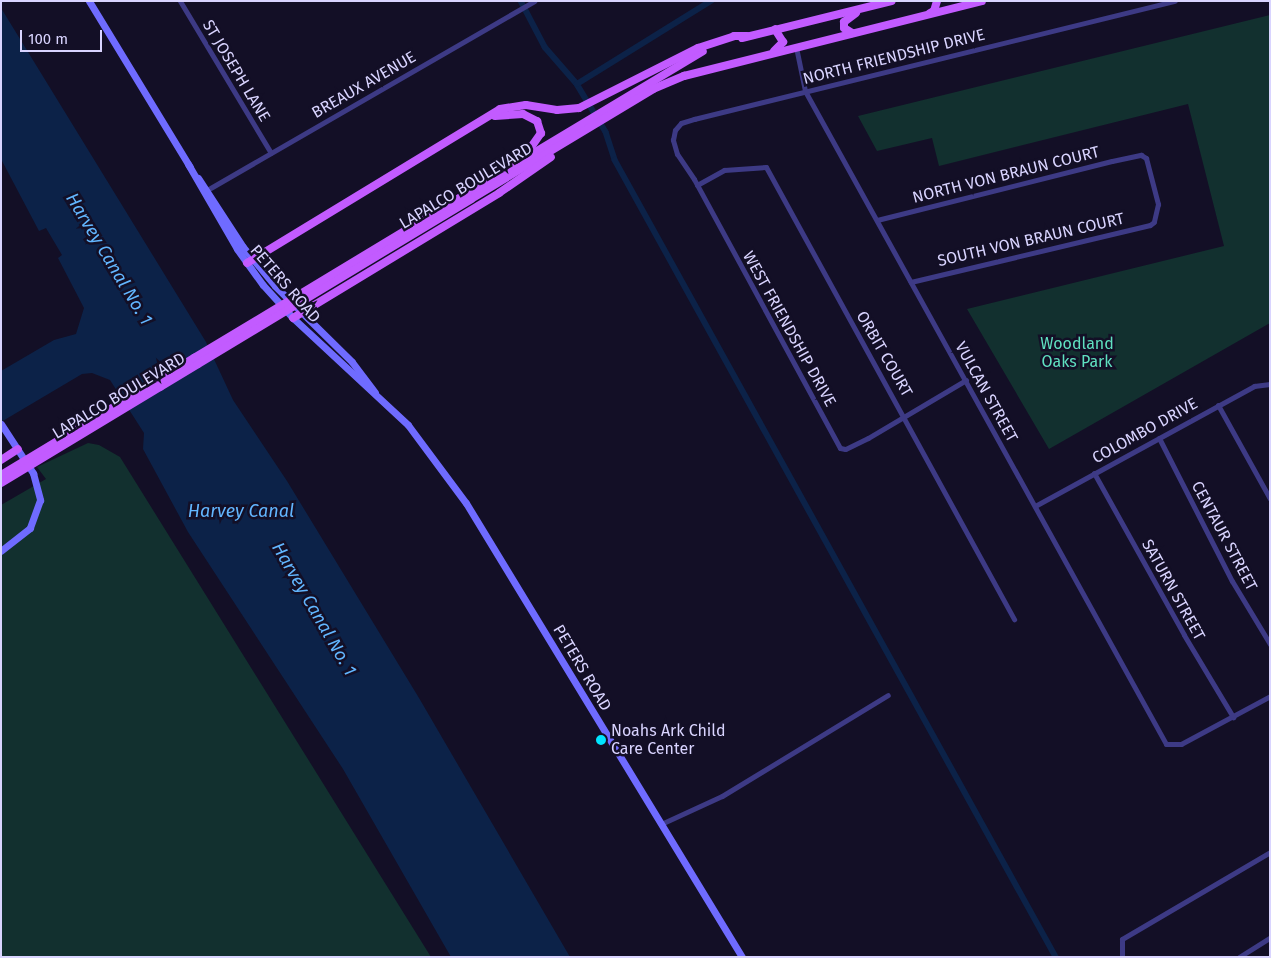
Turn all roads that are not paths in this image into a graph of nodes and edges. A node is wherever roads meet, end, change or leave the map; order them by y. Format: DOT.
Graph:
graph roads {
  1 [pos="89,1"];
  2 [pos="180,1"];
  3 [pos="534,1"];
  4 [pos="891,1"];
  5 [pos="936,1"];
  6 [pos="949,1"];
  7 [pos="982,1"];
  8 [pos="1175,1"];
  9 [pos="874,5"];
  10 [pos="959,7"];
  11 [pos="928,14"];
  12 [pos="776,29"];
  13 [pos="852,34"];
  14 [pos="747,36"];
  15 [pos="796,47"];
  16 [pos="772,52"];
  17 [pos="805,91"];
  18 [pos="606,113"];
  19 [pos="486,118"];
  20 [pos="589,124"];
  21 [pos="270,153"];
  22 [pos="1141,155"];
  23 [pos="520,160"];
  24 [pos="188,164"];
  25 [pos="694,179"];
  26 [pos="697,185"];
  27 [pos="207,190"];
  28 [pos="469,196"];
  29 [pos="877,220"];
  30 [pos="250,262"];
  31 [pos="911,282"];
  32 [pos="297,316"];
  33 [pos="966,380"];
  34 [pos="1270,384"];
  35 [pos="1218,405"];
  36 [pos="905,417"];
  37 [pos="1,424"];
  38 [pos="1159,438"];
  39 [pos="18,449"];
  40 [pos="1,460"];
  41 [pos="1094,473"];
  42 [pos="1,475"];
  43 [pos="1,484"];
  44 [pos="1270,499"];
  45 [pos="1035,506"];
  46 [pos="1,551"];
  47 [pos="1014,619"];
  48 [pos="1270,644"];
  49 [pos="888,695"];
  50 [pos="1270,696"];
  51 [pos="1233,717"];
  52 [pos="660,824"];
  53 [pos="1270,852"];
  54 [pos="1270,938"];
  55 [pos="742,957"];
  56 [pos="1122,957"];
  57 [pos="1239,957"];
  1 -- 24 [label="main road, PETERS ROAD"];
  2 -- 21 [label="street, ST JOSEPH LANE"];
  3 -- 21 [label="street, BREAUX AVENUE"];
  4 -- 9 [label="main road, LAPALCO BOULEVARD"];
  5 -- 11 [label="main road"];
  6 -- 10 [label="main road"];
  7 -- 10 [label="main road, LAPALCO BOULEVARD"];
  8 -- 17 [label="street, NORTH FRIENDSHIP DRIVE"];
  9 -- 12 [label="main road, LAPALCO BOULEVARD"];
  9 -- 13 [label="main road"];
  10 -- 11 [label="main road, LAPALCO BOULEVARD"];
  11 -- 13 [label="main road, LAPALCO BOULEVARD"];
  12 -- 14 [label="main road, LAPALCO BOULEVARD"];
  12 -- 16 [label="main road"];
  13 -- 15 [label="main road, LAPALCO BOULEVARD"];
  14 -- 18 [label="main road, LAPALCO BOULEVARD"];
  14 -- 19 [label="main road"];
  15 -- 16 [label="main road, LAPALCO BOULEVARD"];
  15 -- 17 [label="street, VULCAN STREET"];
  16 -- 18 [label="main road, LAPALCO BOULEVARD"];
  17 -- 25 [label="street, NORTH FRIENDSHIP DRIVE"];
  17 -- 29 [label="street, VULCAN STREET"];
  18 -- 20 [label="main road, LAPALCO BOULEVARD"];
  19 -- 23 [label="main road"];
  19 -- 30 [label="main road"];
  20 -- 23 [label="main road, LAPALCO BOULEVARD"];
  20 -- 28 [label="main road, LAPALCO BOULEVARD"];
  20 -- 32 [label="main road"];
  21 -- 27 [label="street, BREAUX AVENUE"];
  22 -- 29 [label="street, NORTH VON BRAUN COURT"];
  22 -- 31 [label="street, SOUTH VON BRAUN COURT"];
  23 -- 28 [label="main road, LAPALCO BOULEVARD"];
  24 -- 27 [label="main road, PETERS ROAD"];
  24 -- 30 [label="main road, PETERS ROAD"];
  25 -- 26 [label="street, WEST FRIENDSHIP DRIVE"];
  26 -- 36 [label="street, ORBIT COURT"];
  26 -- 36 [label="street, WEST FRIENDSHIP DRIVE"];
  27 -- 30 [label="main road, PETERS ROAD"];
  28 -- 42 [label="main road, LAPALCO BOULEVARD, bridge"];
  28 -- 43 [label="main road, LAPALCO BOULEVARD, bridge"];
  29 -- 31 [label="street, VULCAN STREET"];
  30 -- 32 [label="main road, PETERS ROAD"];
  31 -- 33 [label="street, VULCAN STREET"];
  32 -- 52 [label="main road, PETERS ROAD"];
  33 -- 36 [label="street"];
  33 -- 45 [label="street, VULCAN STREET"];
  34 -- 35 [label="street, COLOMBO DRIVE"];
  35 -- 38 [label="street, COLOMBO DRIVE"];
  35 -- 44 [label="street"];
  36 -- 47 [label="street, ORBIT COURT"];
  37 -- 39 [label="main road"];
  38 -- 41 [label="street, COLOMBO DRIVE"];
  38 -- 48 [label="street, CENTAUR STREET"];
  39 -- 40 [label="main road"];
  39 -- 46 [label="main road"];
  41 -- 45 [label="street, COLOMBO DRIVE"];
  41 -- 51 [label="street, SATURN STREET"];
  45 -- 51 [label="street, VULCAN STREET"];
  49 -- 52 [label="street"];
  50 -- 51 [label="street"];
  52 -- 55 [label="main road, PETERS ROAD"];
  53 -- 56 [label="street"];
  54 -- 57 [label="street"];
}
